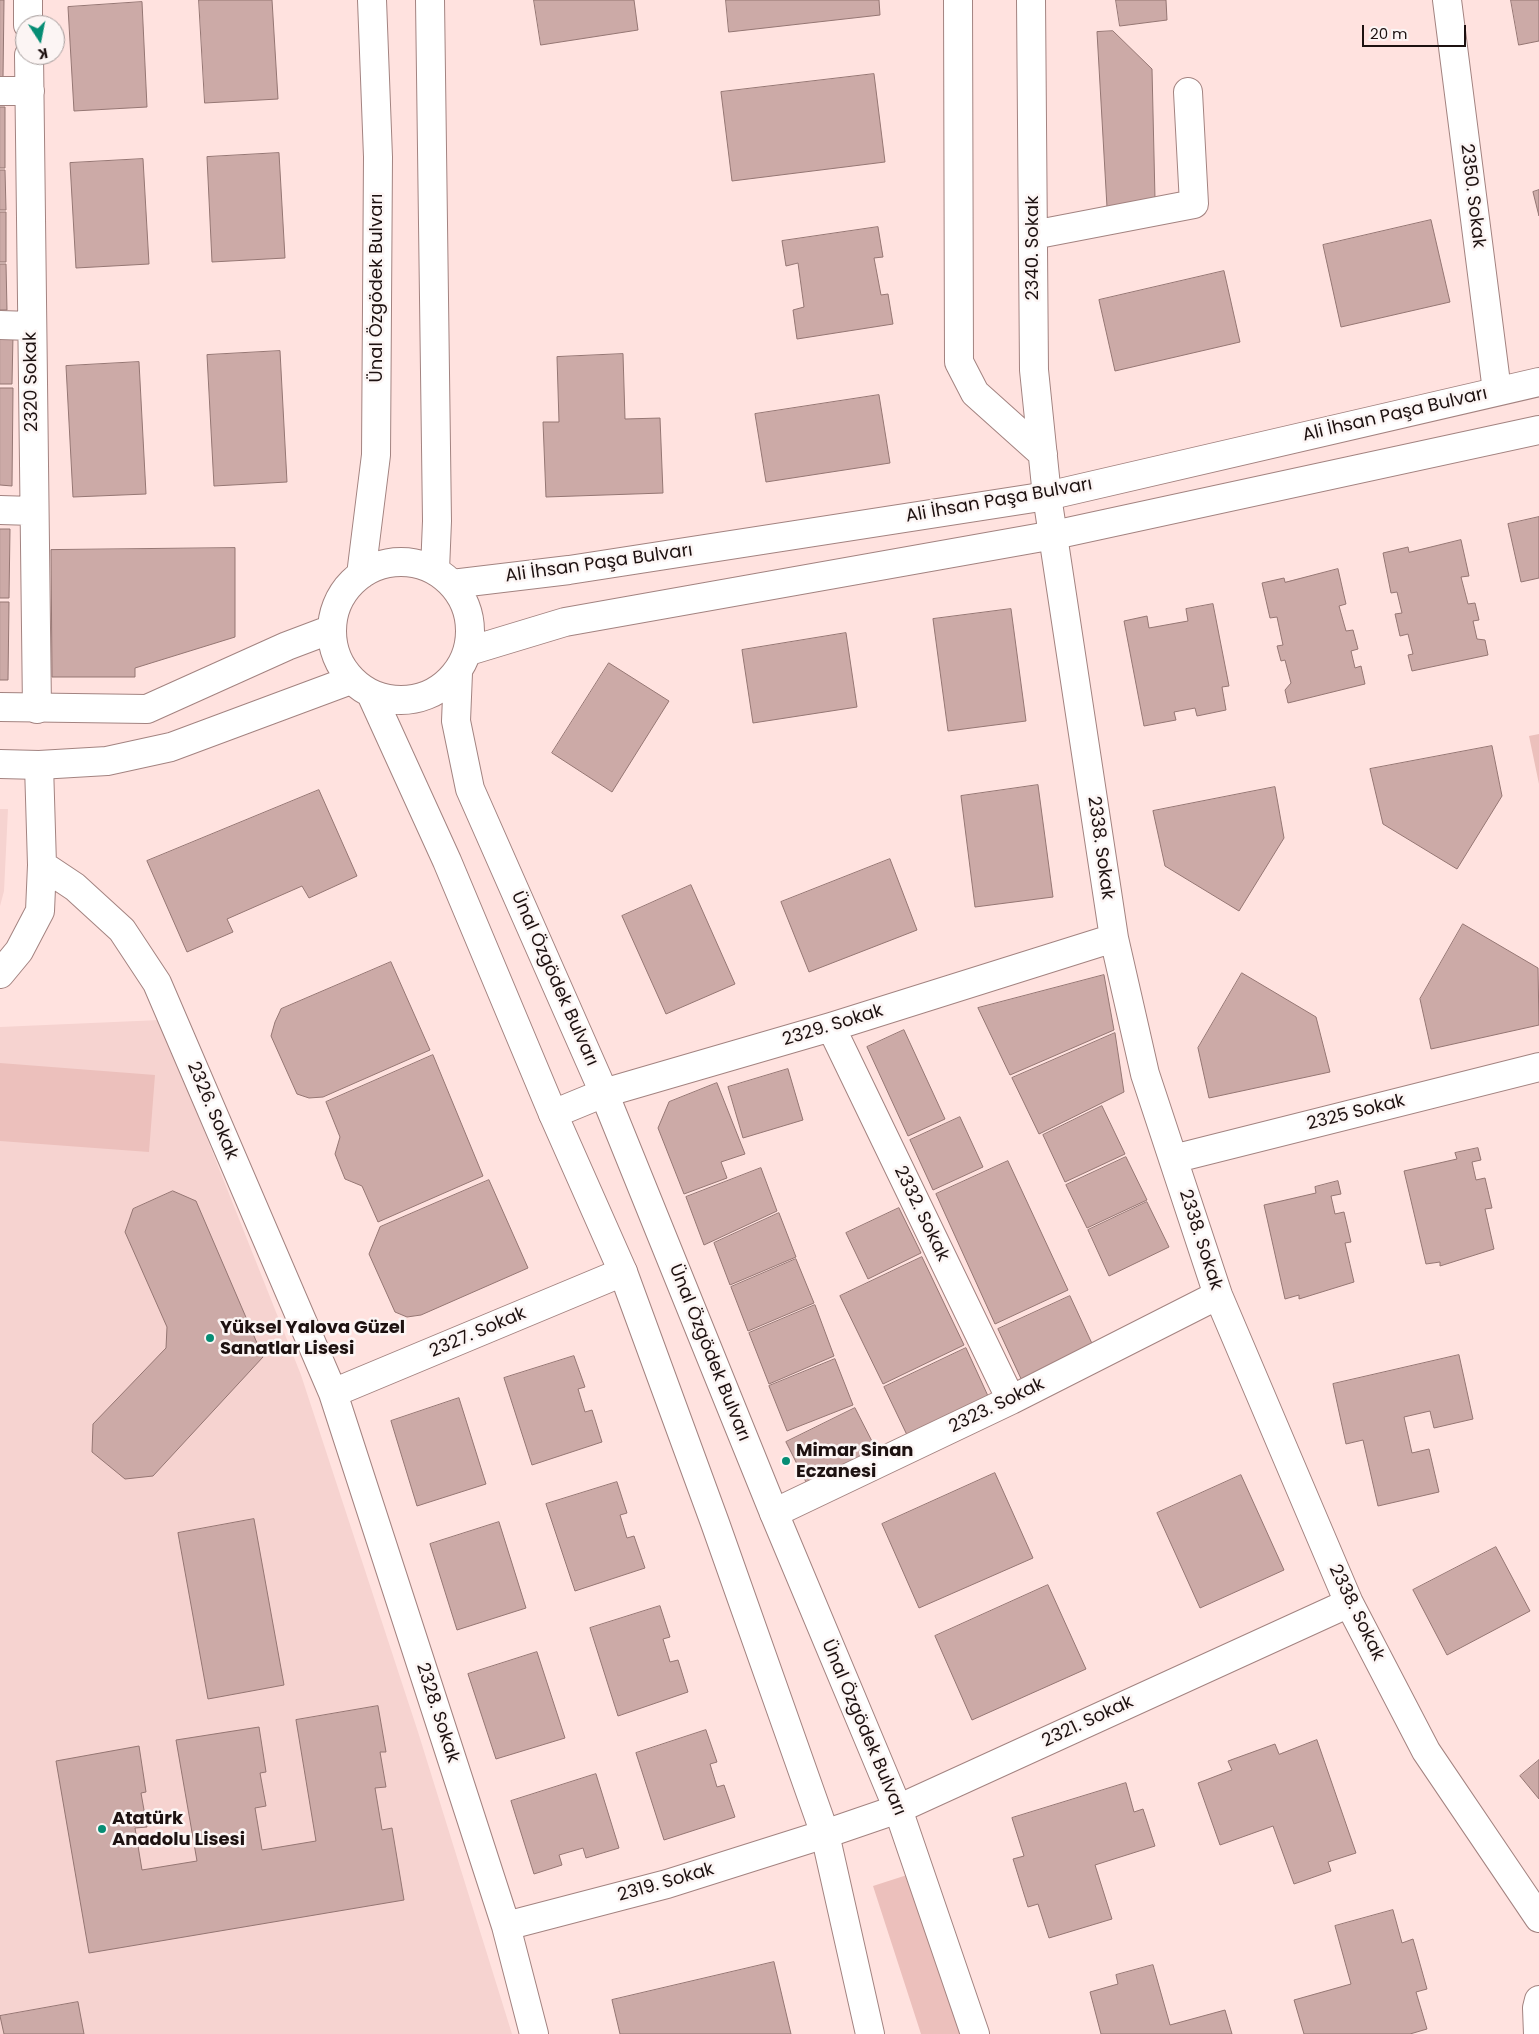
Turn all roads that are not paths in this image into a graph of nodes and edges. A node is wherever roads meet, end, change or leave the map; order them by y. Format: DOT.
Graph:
graph roads {
  1 [pos="28,0"];
  2 [pos="372,0"];
  3 [pos="430,0"];
  4 [pos="958,0"];
  5 [pos="1031,0"];
  6 [pos="1447,0"];
  7 [pos="28,15"];
  8 [pos="29,65"];
  9 [pos="0,91"];
  10 [pos="30,91"];
  11 [pos="1188,92"];
  12 [pos="1033,235"];
  13 [pos="0,325"];
  14 [pos="31,326"];
  15 [pos="1539,382"];
  16 [pos="1497,391"];
  17 [pos="1539,430"];
  18 [pos="1043,454"];
  19 [pos="1047,496"];
  20 [pos="0,510"];
  21 [pos="33,511"];
  22 [pos="1054,535"];
  23 [pos="362,575"];
  24 [pos="444,577"];
  25 [pos="332,629"];
  26 [pos="463,662"];
  27 [pos="361,687"];
  28 [pos="0,707"];
  29 [pos="36,708"];
  30 [pos="0,764"];
  31 [pos="39,765"];
  32 [pos="42,865"];
  33 [pos="1114,938"];
  34 [pos="0,974"];
  35 [pos="831,1027"];
  36 [pos="1539,1066"];
  37 [pos="604,1093"];
  38 [pos="553,1114"];
  39 [pos="1173,1159"];
  40 [pos="623,1272"];
  41 [pos="1218,1295"];
  42 [pos="332,1393"];
  43 [pos="1011,1400"];
  44 [pos="774,1514"];
  45 [pos="1349,1603"];
  46 [pos="898,1809"];
  47 [pos="825,1834"];
  48 [pos="1539,1918"];
  49 [pos="506,1926"];
  50 [pos="1539,2000"];
  51 [pos="1536,2033"];
  52 [pos="534,2034"];
  53 [pos="870,2034"];
  54 [pos="975,2034"];
  1 -- 7 [label="street"];
  2 -- 23 [label="street, Ünal Özgödek Bulvarı"];
  3 -- 24 [label="street"];
  4 -- 18 [label="street"];
  5 -- 12 [label="street, 2340. Sokak"];
  6 -- 16 [label="street, 2350. Sokak"];
  8 -- 10 [label="street, 2320 Sokak"];
  9 -- 10 [label="street"];
  10 -- 14 [label="street, 2320 Sokak"];
  11 -- 12 [label="street"];
  12 -- 18 [label="street, 2340. Sokak"];
  13 -- 14 [label="street"];
  14 -- 21 [label="street, 2320 Sokak"];
  15 -- 16 [label="street, Ali İhsan Paşa Bulvarı"];
  16 -- 19 [label="street, Ali İhsan Paşa Bulvarı"];
  17 -- 22 [label="street"];
  18 -- 19 [label="street, 2340. Sokak"];
  19 -- 22 [label="street, 2338. Sokak"];
  19 -- 24 [label="street, Ali İhsan Paşa Bulvarı"];
  20 -- 21 [label="street"];
  21 -- 29 [label="street, 2320 Sokak"];
  22 -- 26 [label="street"];
  22 -- 33 [label="street, 2338. Sokak"];
  23 -- 24 [label="street"];
  23 -- 25 [label="street"];
  24 -- 26 [label="street"];
  25 -- 27 [label="street"];
  25 -- 29 [label="street"];
  26 -- 27 [label="street"];
  26 -- 37 [label="street, Ünal Özgödek Bulvarı"];
  27 -- 31 [label="street"];
  27 -- 38 [label="street"];
  28 -- 29 [label="street"];
  30 -- 31 [label="street"];
  31 -- 32 [label="street"];
  32 -- 34 [label="street"];
  32 -- 42 [label="street, 2326. Sokak"];
  33 -- 35 [label="street, 2329. Sokak"];
  33 -- 39 [label="street, 2338. Sokak"];
  35 -- 37 [label="street, 2329. Sokak"];
  35 -- 43 [label="street, 2332. Sokak"];
  36 -- 39 [label="street, 2325 Sokak"];
  37 -- 38 [label="street, 2329. Sokak"];
  37 -- 44 [label="street, Ünal Özgödek Bulvarı"];
  38 -- 40 [label="street"];
  39 -- 41 [label="street, 2338. Sokak"];
  40 -- 42 [label="street, 2327. Sokak"];
  40 -- 47 [label="street"];
  41 -- 43 [label="street, 2323. Sokak"];
  41 -- 45 [label="street, 2338. Sokak"];
  42 -- 49 [label="street, 2328. Sokak"];
  43 -- 44 [label="street, 2323. Sokak"];
  44 -- 46 [label="street, Ünal Özgödek Bulvarı"];
  45 -- 46 [label="street, 2321. Sokak"];
  45 -- 48 [label="street, 2338. Sokak"];
  46 -- 47 [label="street, 2321. Sokak"];
  46 -- 54 [label="street, Ünal Özgödek Bulvarı"];
  47 -- 49 [label="street, 2319. Sokak"];
  47 -- 53 [label="street"];
  49 -- 52 [label="street, 2328. Sokak"];
  50 -- 51 [label="street"];
}
